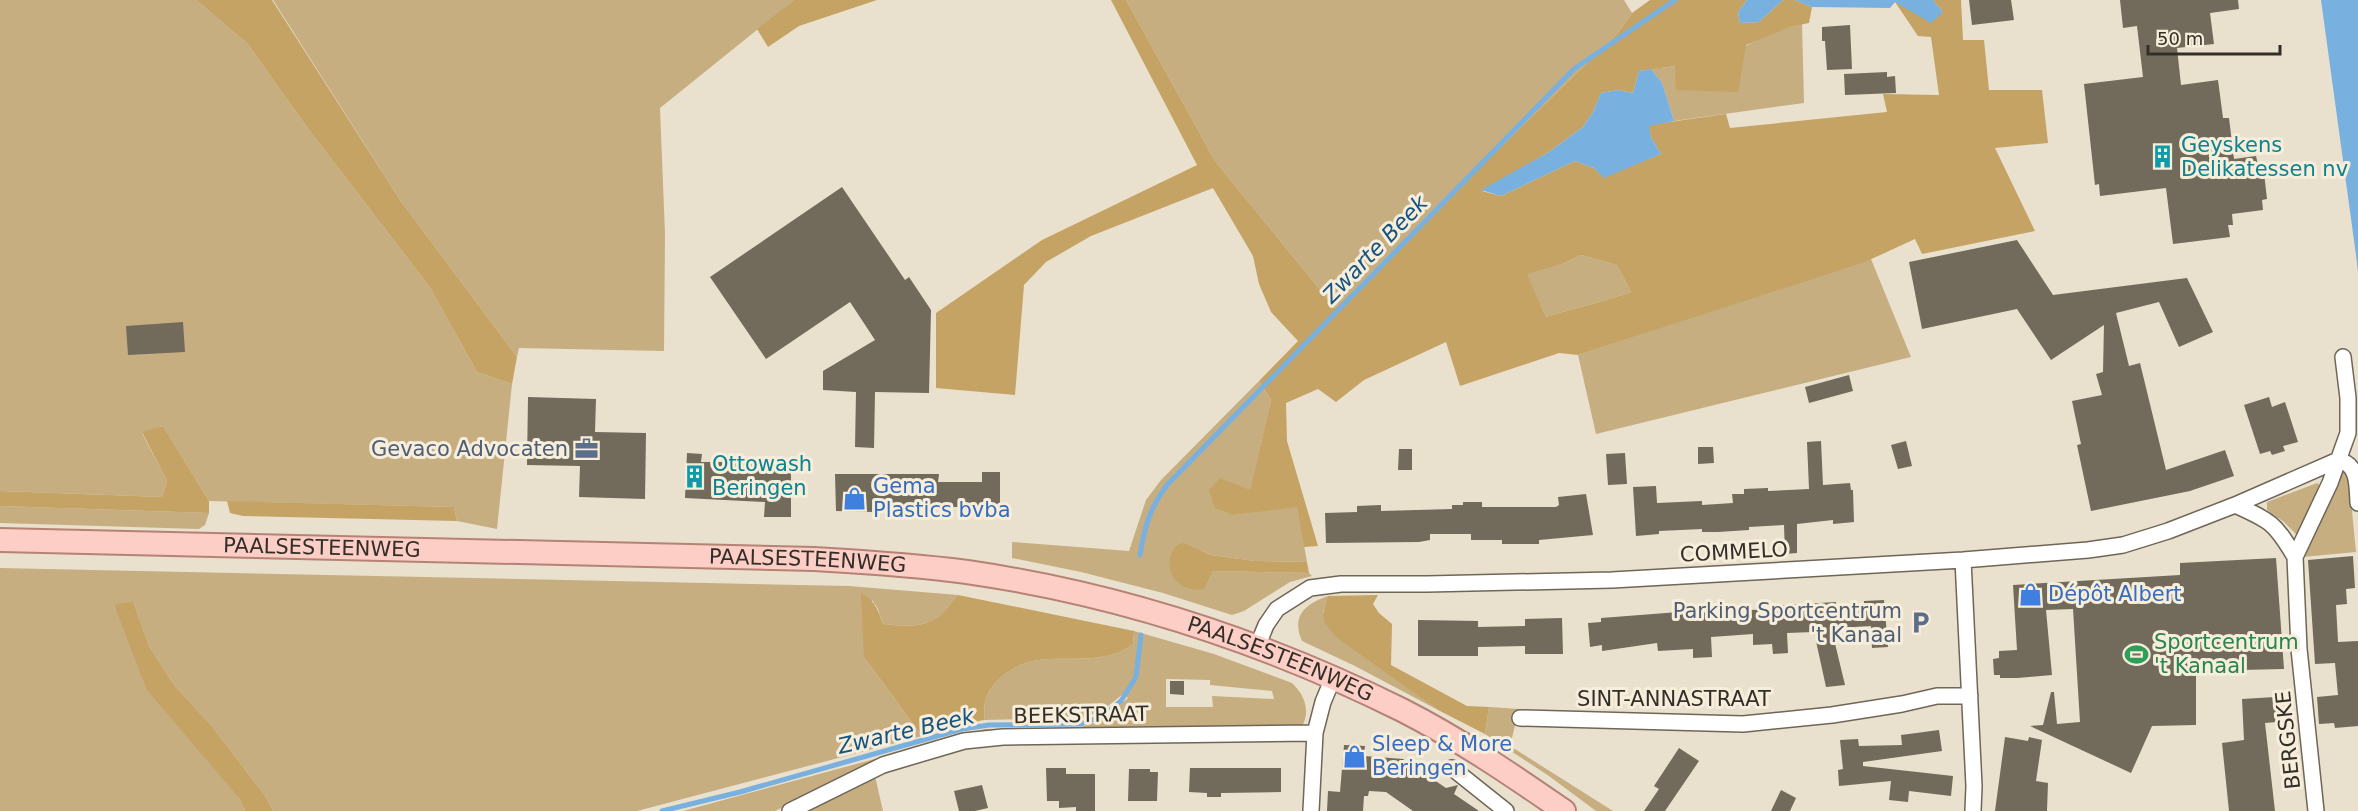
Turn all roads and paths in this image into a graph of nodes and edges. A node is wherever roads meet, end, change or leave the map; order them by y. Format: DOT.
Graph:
graph roads {
  1 [pos="2343,357"];
  2 [pos="2338,460"];
  3 [pos="2358,502"];
  4 [pos="2235,505"];
  5 [pos="0,540"];
  6 [pos="2295,557"];
  7 [pos="1963,561"];
  8 [pos="1257,647"];
  9 [pos="1333,678"];
  10 [pos="1970,696"];
  11 [pos="1520,718"];
  12 [pos="1315,733"];
  13 [pos="1452,768"];
  14 [pos="790,811"];
  15 [pos="1311,811"];
  16 [pos="1506,811"];
  17 [pos="1564,811"];
  18 [pos="1973,811"];
  19 [pos="2316,811"];
  1 -- 2 [label="street"];
  2 -- 3 [label="street"];
  2 -- 4 [label="street, COMMELO"];
  2 -- 6 [label="street"];
  4 -- 6 [label="street"];
  4 -- 7 [label="street, COMMELO"];
  5 -- 8 [label="main road, PAALSESTEENWEG"];
  6 -- 19 [label="street, BERGSKE"];
  7 -- 8 [label="street, COMMELO"];
  7 -- 10 [label="street"];
  8 -- 9 [label="main road, PAALSESTEENWEG"];
  9 -- 12 [label="street"];
  9 -- 17 [label="main road, PAALSESTEENWEG"];
  10 -- 11 [label="street, SINT-ANNASTRAAT"];
  10 -- 18 [label="street"];
  12 -- 14 [label="street, BEEKSTRAAT"];
  12 -- 15 [label="street"];
  13 -- 16 [label="street"];
}
